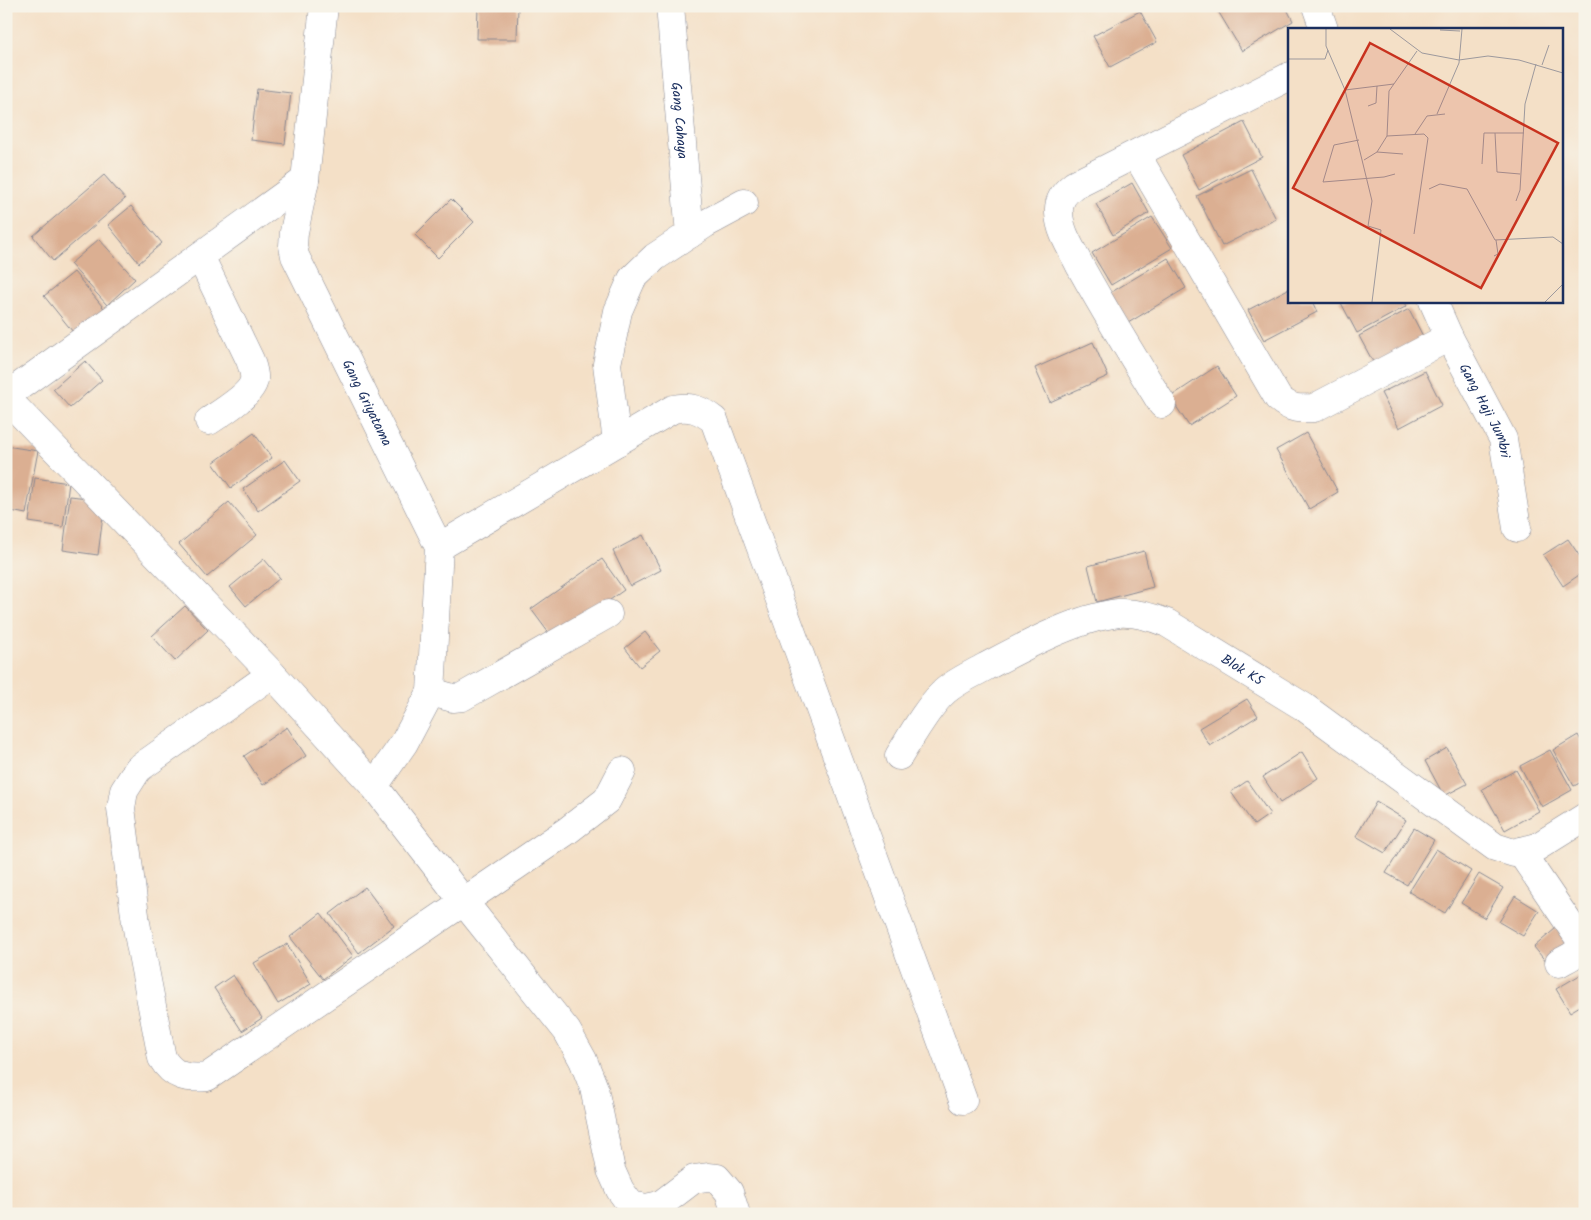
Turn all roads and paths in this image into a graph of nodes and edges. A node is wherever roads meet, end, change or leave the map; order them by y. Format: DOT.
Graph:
graph roads {
  1 [pos="324,6"];
  2 [pos="670,6"];
  3 [pos="1316,6"];
  4 [pos="1324,28"];
  5 [pos="1288,77"];
  6 [pos="1136,154"];
  7 [pos="305,180"];
  8 [pos="744,203"];
  9 [pos="690,234"];
  10 [pos="200,256"];
  11 [pos="1432,302"];
  12 [pos="1449,336"];
  13 [pos="6,397"];
  14 [pos="1162,404"];
  15 [pos="209,421"];
  16 [pos="617,442"];
  17 [pos="1517,528"];
  18 [pos="439,547"];
  19 [pos="608,614"];
  20 [pos="272,674"];
  21 [pos="430,692"];
  22 [pos="899,756"];
  23 [pos="622,771"];
  24 [pos="374,786"];
  25 [pos="1585,817"];
  26 [pos="1520,851"];
  27 [pos="464,902"];
  28 [pos="1559,963"];
  29 [pos="963,1100"];
  30 [pos="736,1214"];
  1 -- 7 [label="street, Gang Griyatama"];
  2 -- 9 [label="street, Gang Cahaya"];
  3 -- 4 [label="street"];
  5 -- 6 [label="street"];
  6 -- 12 [label="street"];
  6 -- 14 [label="street"];
  7 -- 10 [label="street"];
  7 -- 18 [label="street, Gang Griyatama"];
  8 -- 9 [label="street"];
  9 -- 16 [label="street"];
  10 -- 13 [label="street"];
  10 -- 15 [label="street"];
  11 -- 12 [label="street, Gang Haji Jumbri"];
  12 -- 17 [label="street, Gang Haji Jumbri"];
  13 -- 20 [label="street"];
  16 -- 18 [label="street"];
  16 -- 29 [label="street"];
  18 -- 21 [label="street, Gang Griyatama"];
  19 -- 21 [label="street"];
  20 -- 24 [label="street"];
  20 -- 27 [label="street"];
  21 -- 24 [label="street, Gang Griyatama"];
  22 -- 26 [label="street, Blok K5"];
  23 -- 27 [label="street"];
  24 -- 27 [label="street"];
  25 -- 26 [label="street, Blok K5"];
  26 -- 28 [label="street"];
  27 -- 30 [label="street"];
}
